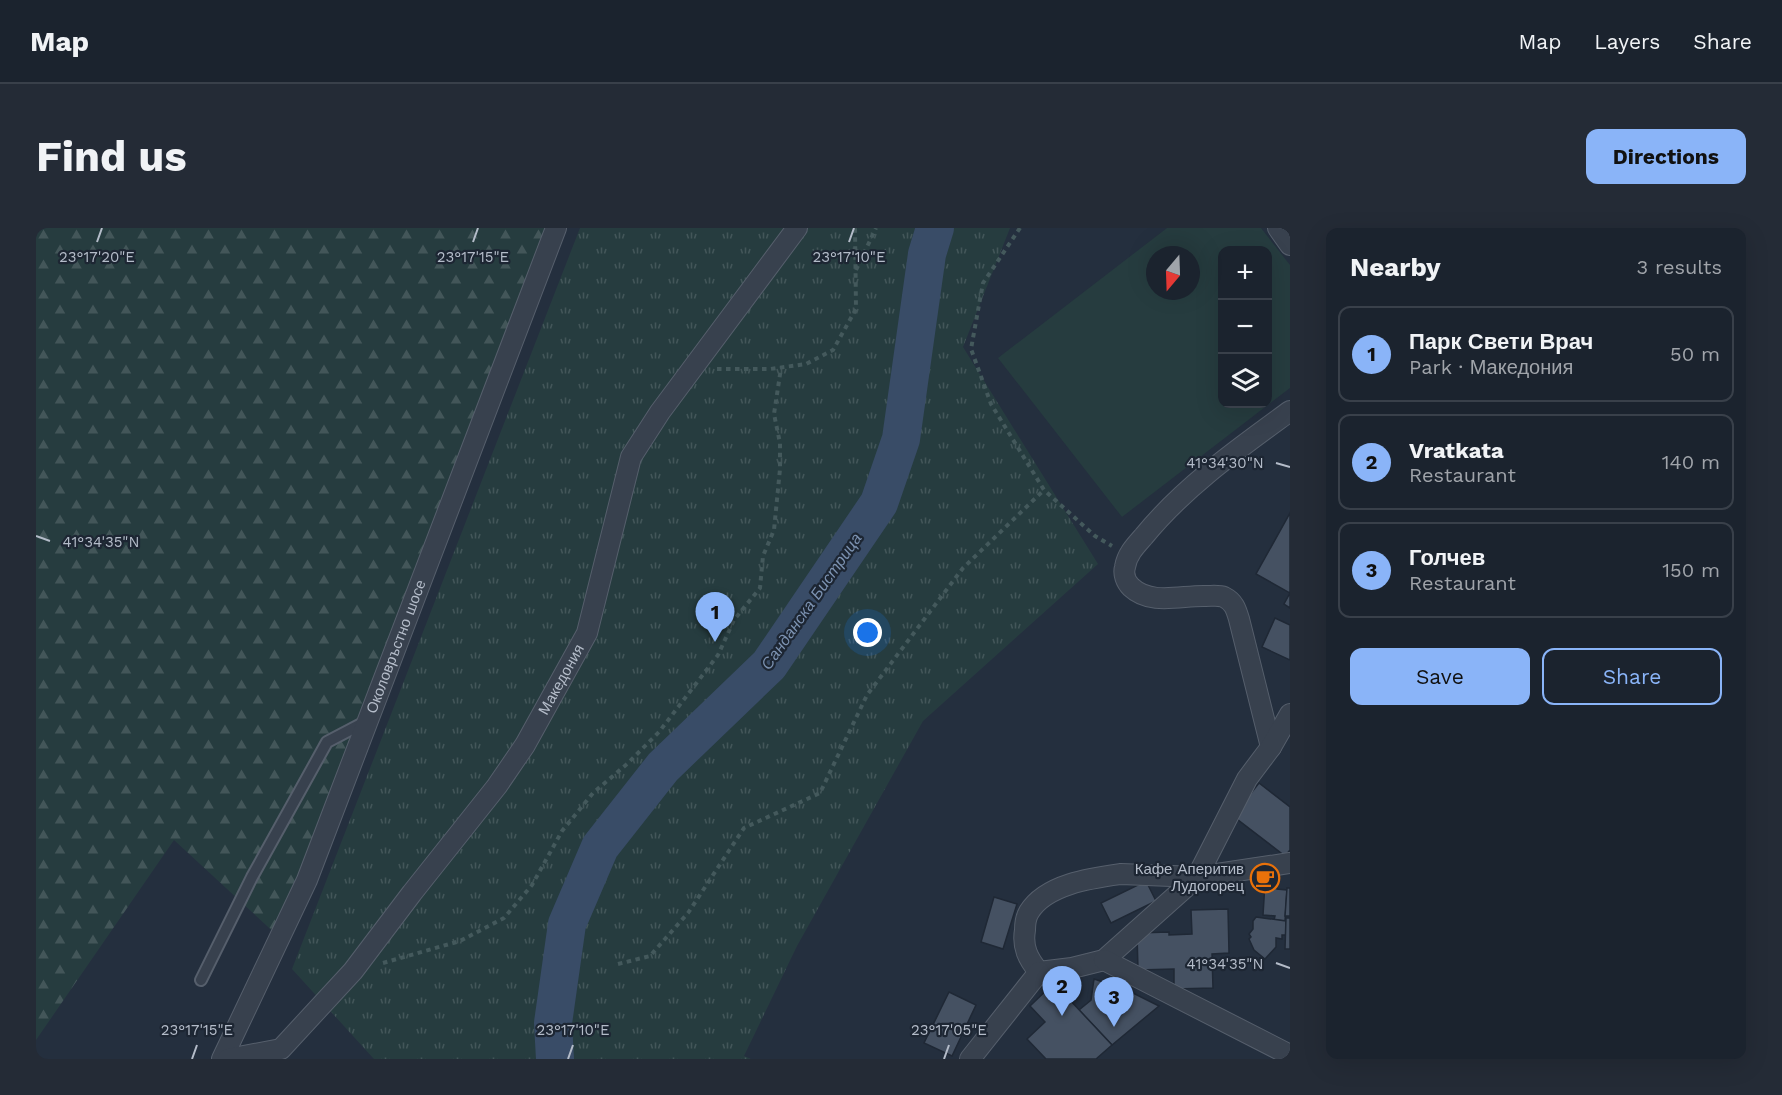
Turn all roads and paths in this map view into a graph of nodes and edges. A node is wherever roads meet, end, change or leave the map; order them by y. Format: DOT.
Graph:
graph roads {
  1 [pos="556,228"];
  2 [pos="797,228"];
  3 [pos="855,228"];
  4 [pos="876,228"];
  5 [pos="1020,228"];
  6 [pos="1278,228"];
  7 [pos="1290,245"];
  8 [pos="856,270"];
  9 [pos="781,368"];
  10 [pos="692,369"];
  11 [pos="1290,411"];
  12 [pos="1044,490"];
  13 [pos="1129,555"];
  14 [pos="1290,714"];
  15 [pos="367,721"];
  16 [pos="1271,747"];
  17 [pos="1290,863"];
  18 [pos="1197,877"];
  19 [pos="1104,960"];
  20 [pos="618,964"];
  21 [pos="353,971"];
  22 [pos="1039,972"];
  23 [pos="201,980"];
  24 [pos="1290,1055"];
  25 [pos="222,1059"];
  26 [pos="228,1059"];
  27 [pos="970,1059"];
  1 -- 15 [label="street, Околовръстно шосе"];
  2 -- 10 [label="street, Македония"];
  3 -- 8 [label="path"];
  4 -- 8 [label="path"];
  5 -- 12 [label="path"];
  6 -- 7 [label="street"];
  8 -- 9 [label="path"];
  9 -- 10 [label="path"];
  9 -- 21 [label="path"];
  10 -- 21 [label="street, Македония"];
  11 -- 13 [label="street"];
  12 -- 13 [label="path"];
  12 -- 20 [label="path"];
  13 -- 16 [label="street"];
  14 -- 16 [label="street"];
  15 -- 23 [label="lane"];
  15 -- 25 [label="street, Околовръстно шосе"];
  16 -- 18 [label="street"];
  17 -- 18 [label="street"];
  18 -- 19 [label="street"];
  18 -- 22 [label="street"];
  19 -- 22 [label="street"];
  19 -- 24 [label="street"];
  21 -- 26 [label="street, Македония"];
  22 -- 27 [label="street"];
}
